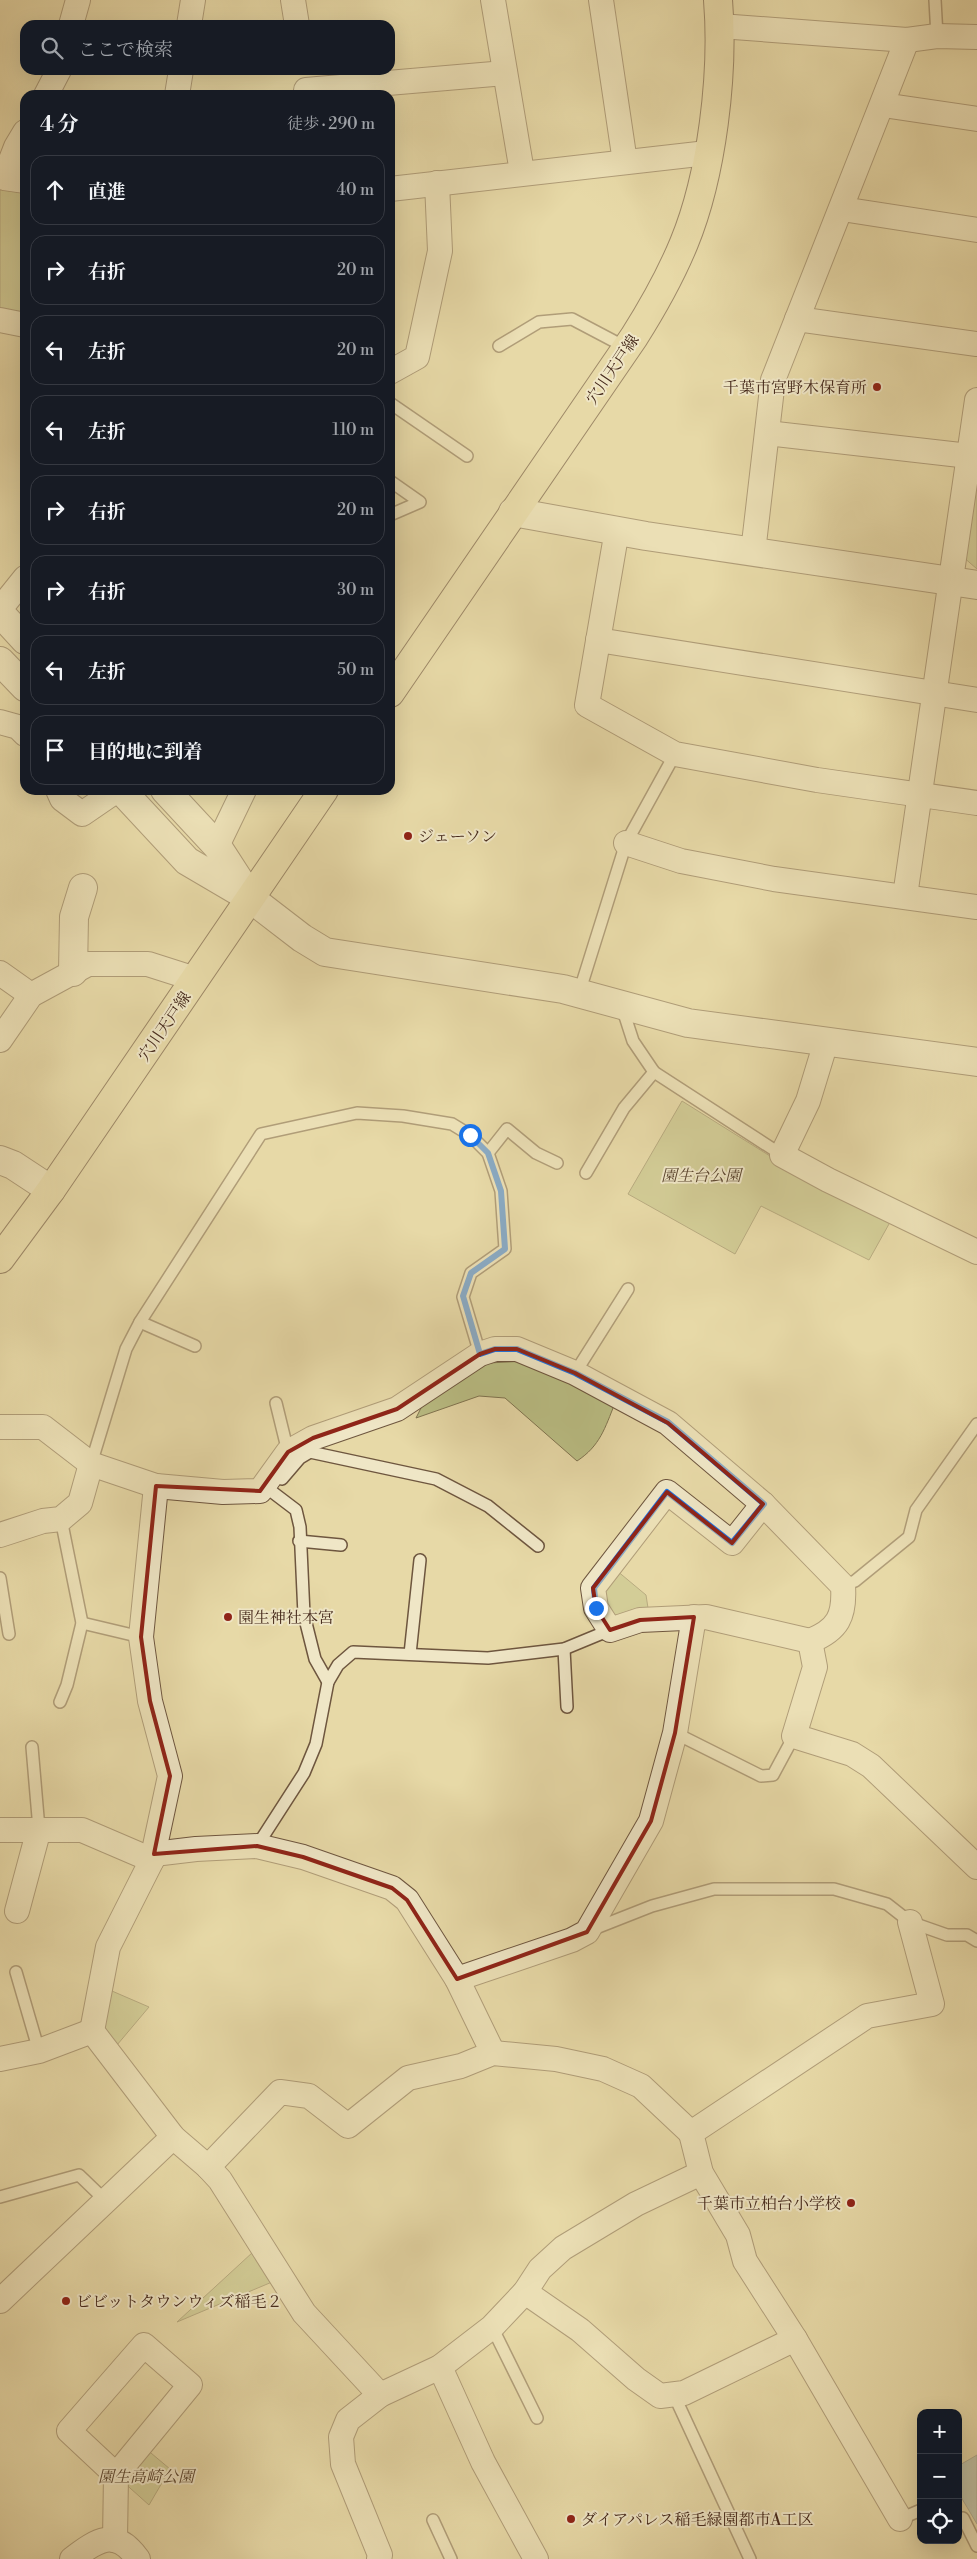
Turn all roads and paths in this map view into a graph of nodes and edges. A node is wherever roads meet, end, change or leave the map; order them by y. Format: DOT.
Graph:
graph roads {
  1 [pos="78,0"];
  2 [pos="193,0"];
  3 [pos="293,0"];
  4 [pos="493,0"];
  5 [pos="601,0"];
  6 [pos="935,0"];
  7 [pos="719,13"];
  8 [pos="72,20"];
  9 [pos="189,20"];
  10 [pos="295,20"];
  11 [pos="937,36"];
  12 [pos="977,37"];
  13 [pos="907,40"];
  14 [pos="505,72"];
  15 [pos="57,75"];
  16 [pos="180,75"];
  17 [pos="306,85"];
  18 [pos="49,90"];
  19 [pos="178,90"];
  20 [pos="883,105"];
  21 [pos="977,119"];
  22 [pos="20,141"];
  23 [pos="708,153"];
  24 [pos="625,162"];
  25 [pos="522,172"];
  26 [pos="20,180"];
  27 [pos="437,183"];
  28 [pos="395,188"];
  29 [pos="842,209"];
  30 [pos="977,230"];
  31 [pos="797,319"];
  32 [pos="0,320"];
  33 [pos="20,324"];
  34 [pos="977,344"];
  35 [pos="499,346"];
  36 [pos="627,348"];
  37 [pos="395,369"];
  38 [pos="977,400"];
  39 [pos="395,406"];
  40 [pos="766,433"];
  41 [pos="466,456"];
  42 [pos="969,456"];
  43 [pos="395,484"];
  44 [pos="513,512"];
  45 [pos="395,513"];
  46 [pos="617,530"];
  47 [pos="753,552"];
  48 [pos="964,583"];
  49 [pos="20,584"];
  50 [pos="0,609"];
  51 [pos="0,613"];
  52 [pos="20,635"];
  53 [pos="598,640"];
  54 [pos="0,661"];
  55 [pos="20,683"];
  56 [pos="395,686"];
  57 [pos="934,694"];
  58 [pos="977,700"];
  59 [pos="0,722"];
  60 [pos="20,729"];
  61 [pos="675,754"];
  62 [pos="920,794"];
  63 [pos="60,795"];
  64 [pos="110,795"];
  65 [pos="126,795"];
  66 [pos="170,795"];
  67 [pos="242,795"];
  68 [pos="321,795"];
  69 [pos="977,803"];
  70 [pos="626,844"];
  71 [pos="217,846"];
  72 [pos="84,888"];
  73 [pos="905,896"];
  74 [pos="250,898"];
  75 [pos="977,907"];
  76 [pos="73,972"];
  77 [pos="0,973"];
  78 [pos="195,979"];
  79 [pos="579,994"];
  80 [pos="31,995"];
  81 [pos="621,1005"];
  82 [pos="0,1040"];
  83 [pos="826,1042"];
  84 [pos="977,1062"];
  85 [pos="654,1072"];
  86 [pos="488,1153"];
  87 [pos="782,1155"];
  88 [pos="0,1160"];
  89 [pos="557,1163"];
  90 [pos="586,1173"];
  91 [pos="52,1190"];
  92 [pos="977,1252"];
  93 [pos="0,1259"];
  94 [pos="628,1289"];
  95 [pos="140,1322"];
  96 [pos="195,1346"];
  97 [pos="480,1354"];
  98 [pos="575,1373"];
  99 [pos="276,1403"];
  100 [pos="977,1424"];
  101 [pos="0,1427"];
  102 [pos="288,1452"];
  103 [pos="91,1464"];
  104 [pos="156,1486"];
  105 [pos="266,1491"];
  106 [pos="764,1504"];
  107 [pos="61,1519"];
  108 [pos="0,1535"];
  109 [pos="299,1541"];
  110 [pos="341,1545"];
  111 [pos="538,1546"];
  112 [pos="420,1560"];
  113 [pos="0,1578"];
  114 [pos="843,1586"];
  115 [pos="694,1617"];
  116 [pos="82,1623"];
  117 [pos="610,1630"];
  118 [pos="9,1634"];
  119 [pos="141,1637"];
  120 [pos="810,1641"];
  121 [pos="564,1649"];
  122 [pos="410,1654"];
  123 [pos="328,1682"];
  124 [pos="60,1702"];
  125 [pos="566,1707"];
  126 [pos="675,1733"];
  127 [pos="794,1736"];
  128 [pos="32,1747"];
  129 [pos="39,1829"];
  130 [pos="0,1830"];
  131 [pos="256,1846"];
  132 [pos="153,1857"];
  133 [pos="977,1867"];
  134 [pos="18,1912"];
  135 [pos="910,1922"];
  136 [pos="587,1932"];
  137 [pos="977,1941"];
  138 [pos="16,1972"];
  139 [pos="457,1978"];
  140 [pos="92,2031"];
  141 [pos="39,2051"];
  142 [pos="493,2052"];
  143 [pos="0,2059"];
  144 [pos="692,2133"];
  145 [pos="173,2137"];
  146 [pos="208,2167"];
  147 [pos="701,2173"];
  148 [pos="0,2197"];
  149 [pos="106,2201"];
  150 [pos="525,2292"];
  151 [pos="0,2301"];
  152 [pos="492,2326"];
  153 [pos="795,2339"];
  154 [pos="440,2367"];
  155 [pos="380,2395"];
  156 [pos="674,2395"];
  157 [pos="537,2418"];
  158 [pos="116,2474"];
  159 [pos="910,2515"];
  160 [pos="962,2519"];
  161 [pos="432,2520"];
  162 [pos="115,2540"];
  163 [pos="977,2546"];
  164 [pos="72,2559"];
  165 [pos="138,2559"];
  166 [pos="379,2559"];
  167 [pos="451,2559"];
  168 [pos="536,2559"];
  169 [pos="750,2559"];
  1 -- 8 [label="street"];
  2 -- 9 [label="street"];
  3 -- 10 [label="street"];
  4 -- 14 [label="street"];
  5 -- 24 [label="street"];
  6 -- 11 [label="lane"];
  7 -- 13 [label="street"];
  7 -- 23 [label="main road, 穴川天戸線"];
  11 -- 12 [label="street"];
  11 -- 13 [label="street"];
  13 -- 20 [label="street"];
  14 -- 17 [label="street"];
  14 -- 25 [label="street"];
  15 -- 18 [label="street"];
  16 -- 19 [label="street"];
  20 -- 21 [label="street"];
  20 -- 29 [label="street"];
  22 -- 26 [label="street"];
  23 -- 24 [label="street"];
  23 -- 36 [label="main road, 穴川天戸線"];
  24 -- 25 [label="street"];
  25 -- 27 [label="street"];
  27 -- 28 [label="street"];
  27 -- 37 [label="street"];
  29 -- 30 [label="street"];
  29 -- 31 [label="street"];
  31 -- 34 [label="street"];
  31 -- 40 [label="street"];
  32 -- 33 [label="street"];
  35 -- 36 [label="lane"];
  36 -- 44 [label="main road, 穴川天戸線"];
  38 -- 42 [label="street"];
  39 -- 41 [label="lane"];
  40 -- 42 [label="street"];
  40 -- 47 [label="street"];
  42 -- 48 [label="street"];
  43 -- 45 [label="lane"];
  44 -- 46 [label="street"];
  44 -- 56 [label="main road, 穴川天戸線"];
  46 -- 47 [label="street"];
  46 -- 53 [label="street"];
  47 -- 48 [label="street"];
  48 -- 57 [label="street"];
  49 -- 50 [label="street"];
  51 -- 52 [label="street"];
  53 -- 57 [label="street"];
  53 -- 61 [label="street"];
  54 -- 55 [label="street"];
  57 -- 58 [label="street"];
  57 -- 62 [label="street"];
  59 -- 60 [label="street"];
  61 -- 62 [label="street"];
  61 -- 70 [label="lane"];
  62 -- 69 [label="street"];
  62 -- 73 [label="street"];
  63 -- 64 [label="street"];
  65 -- 74 [label="street"];
  66 -- 71 [label="street"];
  67 -- 71 [label="street"];
  68 -- 74 [label="main road, 穴川天戸線"];
  70 -- 73 [label="street"];
  70 -- 79 [label="lane"];
  71 -- 74 [label="street"];
  72 -- 76 [label="street"];
  73 -- 75 [label="street"];
  74 -- 78 [label="main road, 穴川天戸線"];
  74 -- 79 [label="street"];
  76 -- 78 [label="street"];
  76 -- 80 [label="street"];
  77 -- 80 [label="street"];
  78 -- 91 [label="main road, 穴川天戸線"];
  79 -- 81 [label="street"];
  80 -- 82 [label="street"];
  81 -- 83 [label="street"];
  81 -- 85 [label="lane"];
  83 -- 84 [label="street"];
  83 -- 87 [label="street"];
  85 -- 87 [label="lane"];
  85 -- 90 [label="lane"];
  86 -- 89 [label="lane"];
  86 -- 95 [label="lane"];
  86 -- 97 [label="lane"];
  87 -- 92 [label="street"];
  88 -- 91 [label="street"];
  91 -- 93 [label="main road, 穴川天戸線"];
  94 -- 98 [label="lane"];
  95 -- 96 [label="lane"];
  95 -- 103 [label="lane"];
  97 -- 98 [label="street"];
  97 -- 102 [label="street"];
  98 -- 106 [label="street"];
  99 -- 102 [label="lane"];
  100 -- 114 [label="lane"];
  101 -- 103 [label="street"];
  102 -- 105 [label="street"];
  103 -- 104 [label="street"];
  103 -- 107 [label="street"];
  104 -- 105 [label="street"];
  104 -- 119 [label="street"];
  105 -- 109 [label="lane"];
  105 -- 111 [label="lane"];
  106 -- 114 [label="street"];
  106 -- 117 [label="street"];
  107 -- 108 [label="street"];
  107 -- 116 [label="lane"];
  109 -- 110 [label="lane"];
  109 -- 123 [label="lane"];
  112 -- 122 [label="lane"];
  113 -- 118 [label="lane"];
  114 -- 120 [label="street"];
  115 -- 117 [label="street"];
  115 -- 120 [label="street"];
  115 -- 126 [label="street"];
  116 -- 119 [label="lane"];
  116 -- 124 [label="lane"];
  117 -- 121 [label="lane"];
  119 -- 132 [label="street"];
  120 -- 127 [label="street"];
  121 -- 122 [label="lane"];
  121 -- 125 [label="lane"];
  122 -- 123 [label="lane"];
  123 -- 131 [label="lane"];
  126 -- 127 [label="lane"];
  126 -- 136 [label="street"];
  127 -- 133 [label="street"];
  128 -- 129 [label="lane"];
  129 -- 130 [label="street"];
  129 -- 132 [label="street"];
  129 -- 134 [label="street"];
  131 -- 132 [label="street"];
  131 -- 139 [label="street"];
  132 -- 140 [label="street"];
  135 -- 136 [label="lane"];
  135 -- 137 [label="lane"];
  135 -- 144 [label="street"];
  136 -- 139 [label="street"];
  138 -- 141 [label="lane"];
  139 -- 142 [label="street"];
  140 -- 141 [label="street"];
  140 -- 145 [label="street"];
  141 -- 143 [label="street"];
  142 -- 144 [label="street"];
  142 -- 146 [label="street"];
  144 -- 147 [label="street"];
  145 -- 146 [label="street"];
  145 -- 149 [label="street"];
  146 -- 155 [label="street"];
  147 -- 150 [label="street"];
  147 -- 153 [label="street"];
  148 -- 149 [label="lane"];
  149 -- 151 [label="street"];
  150 -- 152 [label="street"];
  150 -- 156 [label="street"];
  152 -- 154 [label="street"];
  152 -- 157 [label="lane"];
  153 -- 156 [label="street"];
  153 -- 159 [label="street"];
  154 -- 155 [label="street"];
  154 -- 168 [label="street"];
  155 -- 166 [label="street"];
  156 -- 169 [label="lane"];
  158 -- 158 [label="street"];
  158 -- 162 [label="street"];
  160 -- 163 [label="lane"];
  161 -- 167 [label="lane"];
  162 -- 164 [label="street"];
  162 -- 165 [label="street"];
}
